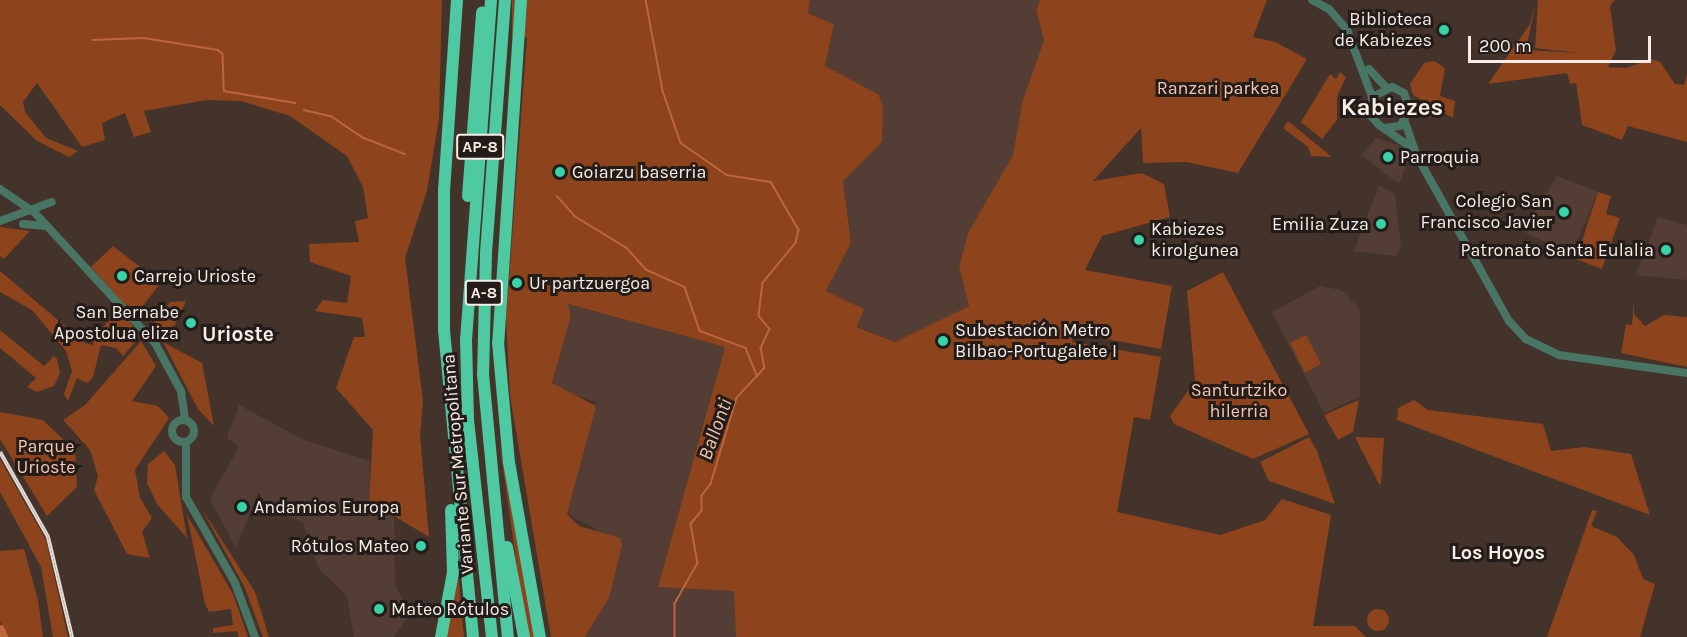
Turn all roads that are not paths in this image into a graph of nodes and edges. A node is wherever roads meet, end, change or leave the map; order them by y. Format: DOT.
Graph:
graph roads {
  1 [pos="457,0"];
  2 [pos="464,0"];
  3 [pos="482,0"];
  4 [pos="491,0"];
  5 [pos="504,0"];
  6 [pos="521,0"];
  7 [pos="1312,0"];
  8 [pos="455,60"];
  9 [pos="1364,63"];
  10 [pos="1387,88"];
  11 [pos="1372,98"];
  12 [pos="1405,122"];
  13 [pos="1384,128"];
  14 [pos="1413,148"];
  15 [pos="0,189"];
  16 [pos="11,196"];
  17 [pos="35,210"];
  18 [pos="17,215"];
  19 [pos="0,221"];
  20 [pos="48,227"];
  21 [pos="466,293"];
  22 [pos="1687,373"];
  23 [pos="185,420"];
  24 [pos="186,443"];
  25 [pos="451,444"];
  26 [pos="495,507"];
  27 [pos="525,543"];
  28 [pos="446,614"];
  29 [pos="255,637"];
  30 [pos="435,637"];
  31 [pos="441,637"];
  32 [pos="473,637"];
  33 [pos="492,637"];
  34 [pos="508,637"];
  35 [pos="524,637"];
  36 [pos="540,637"];
  37 [pos="547,637"];
  1 -- 8 [label="highway"];
  2 -- 8 [label="highway, A-8"];
  3 -- 21 [label="highway"];
  4 -- 21 [label="highway, Variante Sur Metropolitana / AP-8"];
  5 -- 26 [label="highway, A-8"];
  6 -- 27 [label="highway"];
  7 -- 9 [label="street"];
  8 -- 25 [label="highway, A-8"];
  9 -- 10 [label="street"];
  9 -- 11 [label="street"];
  10 -- 11 [label="street"];
  10 -- 12 [label="street"];
  11 -- 13 [label="street"];
  12 -- 13 [label="street"];
  12 -- 14 [label="street"];
  13 -- 14 [label="street"];
  14 -- 22 [label="street"];
  15 -- 16 [label="street"];
  16 -- 17 [label="street"];
  16 -- 18 [label="street"];
  17 -- 18 [label="street"];
  17 -- 20 [label="street"];
  17 -- 20 [label="street"];
  17 -- 20 [label="street"];
  18 -- 19 [label="street"];
  20 -- 23 [label="street"];
  21 -- 33 [label="highway, Variante Sur Metropolitana / AP-8"];
  23 -- 24 [label="street"];
  23 -- 24 [label="street"];
  24 -- 29 [label="street"];
  25 -- 28 [label="highway"];
  25 -- 32 [label="highway, A-8"];
  26 -- 34 [label="highway, A-8"];
  26 -- 35 [label="highway"];
  27 -- 36 [label="highway"];
  27 -- 37 [label="highway"];
  28 -- 30 [label="highway"];
  28 -- 31 [label="highway"];
}
